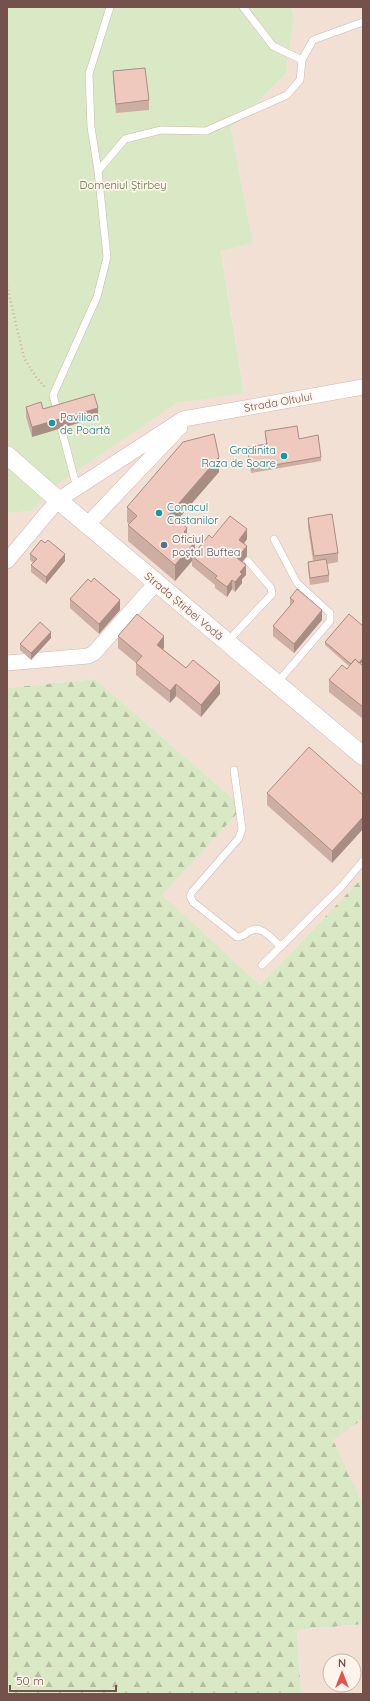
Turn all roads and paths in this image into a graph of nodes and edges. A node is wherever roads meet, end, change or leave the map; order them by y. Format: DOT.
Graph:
graph roads {
  1 [pos="110,7"];
  2 [pos="243,7"];
  3 [pos="363,22"];
  4 [pos="302,60"];
  5 [pos="98,171"];
  6 [pos="7,286"];
  7 [pos="363,387"];
  8 [pos="53,395"];
  9 [pos="58,414"];
  10 [pos="193,416"];
  11 [pos="61,428"];
  12 [pos="7,455"];
  13 [pos="77,488"];
  14 [pos="58,500"];
  15 [pos="87,525"];
  16 [pos="274,539"];
  17 [pos="7,561"];
  18 [pos="248,562"];
  19 [pos="156,582"];
  20 [pos="227,642"];
  21 [pos="7,663"];
  22 [pos="277,684"];
  23 [pos="363,756"];
  24 [pos="234,770"];
  25 [pos="363,861"];
  26 [pos="281,947"];
  27 [pos="262,965"];
  1 -- 5 [label="lane"];
  2 -- 4 [label="lane"];
  3 -- 4 [label="lane"];
  4 -- 5 [label="lane"];
  5 -- 8 [label="lane"];
  6 -- 8 [label="path"];
  7 -- 10 [label="street, Strada Oltului"];
  8 -- 9 [label="lane"];
  10 -- 13 [label="street, Strada Oltului"];
  10 -- 15 [label="street"];
  11 -- 13 [label="lane"];
  12 -- 14 [label="street, Strada Știrbei Vodă"];
  13 -- 14 [label="street, Strada Oltului"];
  14 -- 15 [label="street, Strada Știrbei Vodă"];
  14 -- 17 [label="street, Strada Oltului"];
  15 -- 19 [label="street, Strada Știrbei Vodă"];
  16 -- 22 [label="lane"];
  18 -- 20 [label="lane"];
  19 -- 20 [label="street, Strada Știrbei Vodă"];
  19 -- 21 [label="street"];
  20 -- 22 [label="street, Strada Știrbei Vodă"];
  22 -- 23 [label="street, Strada Știrbei Vodă"];
  24 -- 26 [label="lane"];
  25 -- 26 [label="lane"];
  26 -- 27 [label="lane"];
}
